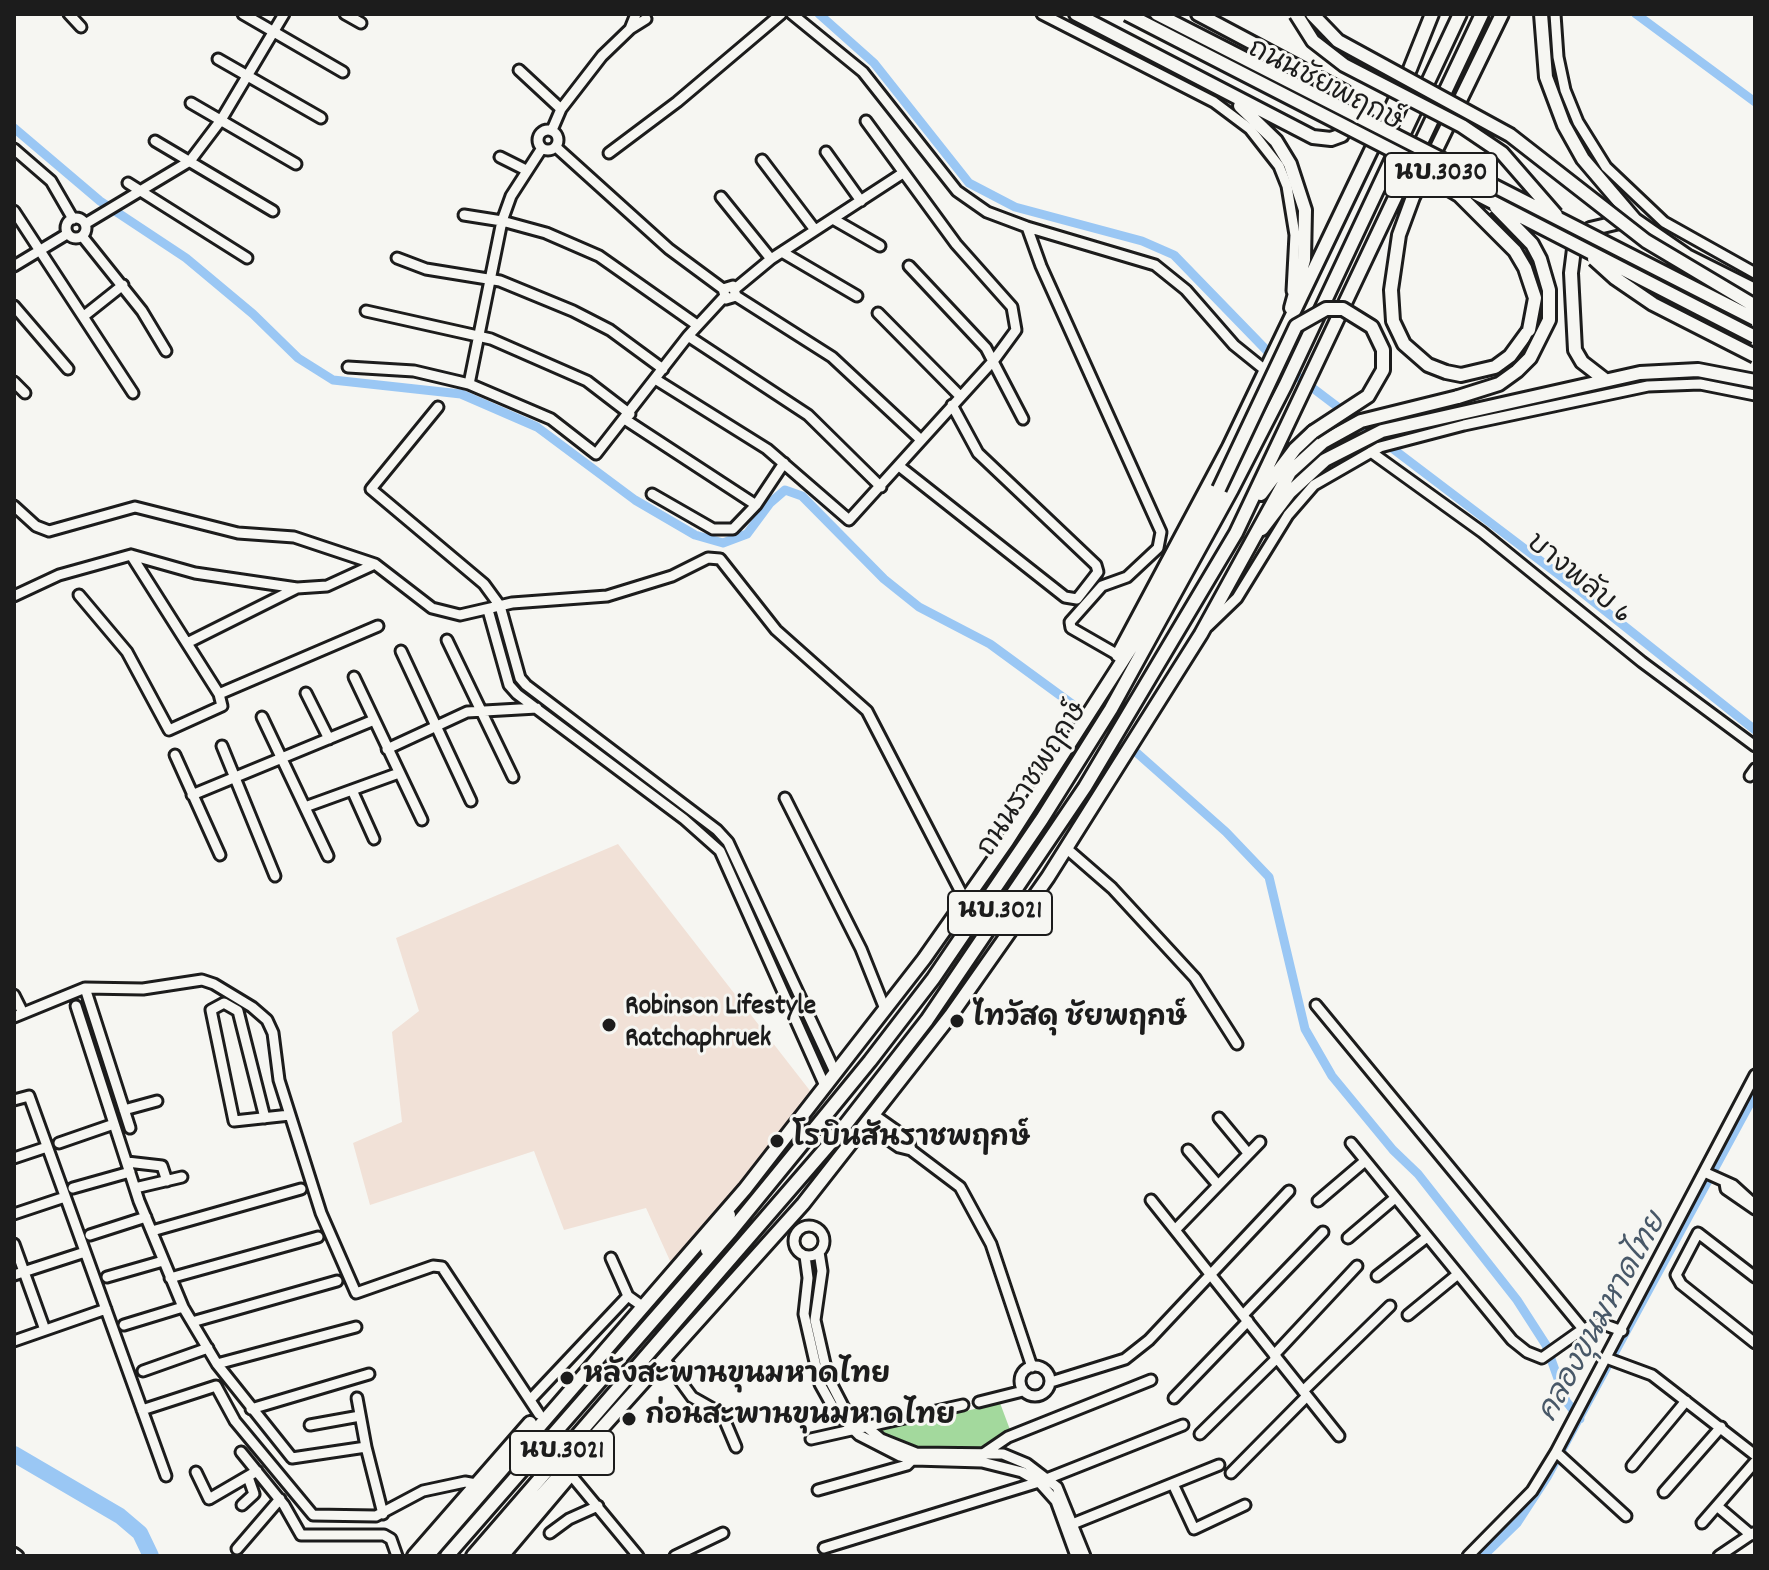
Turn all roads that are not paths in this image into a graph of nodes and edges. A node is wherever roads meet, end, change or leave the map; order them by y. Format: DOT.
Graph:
graph roads {
  1 [pos="69,14"];
  2 [pos="243,14"];
  3 [pos="284,14"];
  4 [pos="345,14"];
  5 [pos="781,14"];
  6 [pos="792,14"];
  7 [pos="1042,14"];
  8 [pos="1076,14"];
  9 [pos="1119,14"];
  10 [pos="1127,14"];
  11 [pos="1154,14"];
  12 [pos="1198,14"];
  13 [pos="1296,14"];
  14 [pos="1312,14"];
  15 [pos="1432,14"];
  16 [pos="1460,14"];
  17 [pos="1482,14"];
  18 [pos="1502,14"];
  19 [pos="1541,14"];
  20 [pos="1555,14"];
  21 [pos="641,16"];
  22 [pos="361,23"];
  23 [pos="81,27"];
  24 [pos="272,31"];
  25 [pos="218,59"];
  26 [pos="519,70"];
  27 [pos="343,72"];
  28 [pos="247,76"];
  29 [pos="1222,91"];
  30 [pos="191,103"];
  31 [pos="561,109"];
  32 [pos="321,118"];
  33 [pos="221,120"];
  34 [pos="866,121"];
  35 [pos="552,130"];
  36 [pos="155,141"];
  37 [pos="556,147"];
  38 [pos="542,148"];
  39 [pos="14,149"];
  40 [pos="826,152"];
  41 [pos="609,153"];
  42 [pos="500,157"];
  43 [pos="762,160"];
  44 [pos="190,161"];
  45 [pos="296,164"];
  46 [pos="526,170"];
  47 [pos="903,173"];
  48 [pos="128,183"];
  49 [pos="143,191"];
  50 [pos="721,197"];
  51 [pos="861,201"];
  52 [pos="14,211"];
  53 [pos="273,211"];
  54 [pos="464,215"];
  55 [pos="73,219"];
  56 [pos="833,219"];
  57 [pos="1635,220"];
  58 [pos="502,221"];
  59 [pos="85,224"];
  60 [pos="1027,227"];
  61 [pos="815,230"];
  62 [pos="67,234"];
  63 [pos="82,236"];
  64 [pos="880,246"];
  65 [pos="37,250"];
  66 [pos="782,252"];
  67 [pos="247,258"];
  68 [pos="397,258"];
  69 [pos="771,259"];
  70 [pos="14,266"];
  71 [pos="909,266"];
  72 [pos="1755,273"];
  73 [pos="488,279"];
  74 [pos="123,285"];
  75 [pos="1755,290"];
  76 [pos="736,292"];
  77 [pos="723,293"];
  78 [pos="857,296"];
  79 [pos="1292,302"];
  80 [pos="14,306"];
  81 [pos="1755,306"];
  82 [pos="366,311"];
  83 [pos="878,313"];
  84 [pos="84,316"];
  85 [pos="1755,319"];
  86 [pos="697,325"];
  87 [pos="1287,326"];
  88 [pos="478,334"];
  89 [pos="688,336"];
  90 [pos="1755,337"];
  91 [pos="166,351"];
  92 [pos="1755,356"];
  93 [pos="994,360"];
  94 [pos="1268,365"];
  95 [pos="348,367"];
  96 [pos="68,369"];
  97 [pos="663,369"];
  98 [pos="655,379"];
  99 [pos="1604,379"];
  100 [pos="1755,381"];
  101 [pos="14,382"];
  102 [pos="469,384"];
  103 [pos="25,393"];
  104 [pos="133,393"];
  105 [pos="1755,395"];
  106 [pos="960,396"];
  107 [pos="952,405"];
  108 [pos="438,407"];
  109 [pos="628,417"];
  110 [pos="1023,419"];
  111 [pos="920,439"];
  112 [pos="1375,449"];
  113 [pos="784,463"];
  114 [pos="899,466"];
  115 [pos="881,487"];
  116 [pos="652,494"];
  117 [pos="756,505"];
  118 [pos="14,506"];
  119 [pos="1236,533"];
  120 [pos="1249,548"];
  121 [pos="131,555"];
  122 [pos="375,564"];
  123 [pos="297,588"];
  124 [pos="79,595"];
  125 [pos="14,596"];
  126 [pos="500,606"];
  127 [pos="488,610"];
  128 [pos="378,626"];
  129 [pos="1201,634"];
  130 [pos="447,640"];
  131 [pos="189,642"];
  132 [pos="401,651"];
  133 [pos="1118,655"];
  134 [pos="354,677"];
  135 [pos="306,693"];
  136 [pos="219,694"];
  137 [pos="1090,707"];
  138 [pos="537,708"];
  139 [pos="481,711"];
  140 [pos="262,717"];
  141 [pos="374,720"];
  142 [pos="436,726"];
  143 [pos="329,739"];
  144 [pos="222,746"];
  145 [pos="1755,746"];
  146 [pos="387,749"];
  147 [pos="175,755"];
  148 [pos="1103,755"];
  149 [pos="282,759"];
  150 [pos="399,773"];
  151 [pos="513,777"];
  152 [pos="236,779"];
  153 [pos="352,790"];
  154 [pos="192,795"];
  155 [pos="785,798"];
  156 [pos="471,801"];
  157 [pos="305,807"];
  158 [pos="1084,815"];
  159 [pos="422,820"];
  160 [pos="374,839"];
  161 [pos="1066,848"];
  162 [pos="220,855"];
  163 [pos="328,856"];
  164 [pos="745,873"];
  165 [pos="275,876"];
  166 [pos="734,876"];
  167 [pos="995,886"];
  168 [pos="965,900"];
  169 [pos="924,959"];
  170 [pos="85,988"];
  171 [pos="14,995"];
  172 [pos="1316,1005"];
  173 [pos="76,1006"];
  174 [pos="885,1009"];
  175 [pos="19,1015"];
  176 [pos="1237,1044"];
  177 [pos="835,1072"];
  178 [pos="1755,1075"];
  179 [pos="825,1086"];
  180 [pos="14,1100"];
  181 [pos="157,1101"];
  182 [pos="124,1110"];
  183 [pos="290,1115"];
  184 [pos="265,1118"];
  185 [pos="1219,1118"];
  186 [pos="871,1120"];
  187 [pos="114,1124"];
  188 [pos="130,1128"];
  189 [pos="1260,1142"];
  190 [pos="59,1143"];
  191 [pos="1351,1143"];
  192 [pos="47,1147"];
  193 [pos="1188,1150"];
  194 [pos="1248,1153"];
  195 [pos="14,1158"];
  196 [pos="1365,1161"];
  197 [pos="128,1167"];
  198 [pos="1707,1174"];
  199 [pos="182,1177"];
  200 [pos="167,1181"];
  201 [pos="1218,1185"];
  202 [pos="73,1188"];
  203 [pos="135,1188"];
  204 [pos="301,1189"];
  205 [pos="745,1189"];
  206 [pos="1289,1191"];
  207 [pos="65,1197"];
  208 [pos="1395,1198"];
  209 [pos="1151,1200"];
  210 [pos="1318,1201"];
  211 [pos="1755,1207"];
  212 [pos="798,1209"];
  213 [pos="14,1214"];
  214 [pos="146,1217"];
  215 [pos="806,1226"];
  216 [pos="1175,1230"];
  217 [pos="152,1231"];
  218 [pos="1323,1232"];
  219 [pos="90,1235"];
  220 [pos="318,1237"];
  221 [pos="1427,1237"];
  222 [pos="1348,1238"];
  223 [pos="14,1244"];
  224 [pos="85,1252"];
  225 [pos="819,1252"];
  226 [pos="805,1256"];
  227 [pos="611,1258"];
  228 [pos="163,1261"];
  229 [pos="1357,1266"];
  230 [pos="19,1273"];
  231 [pos="1213,1273"];
  232 [pos="1458,1274"];
  233 [pos="1377,1276"];
  234 [pos="107,1277"];
  235 [pos="1755,1277"];
  236 [pos="170,1278"];
  237 [pos="337,1281"];
  238 [pos="686,1283"];
  239 [pos="628,1296"];
  240 [pos="642,1306"];
  241 [pos="1390,1306"];
  242 [pos="183,1307"];
  243 [pos="106,1309"];
  244 [pos="1408,1315"];
  245 [pos="1245,1318"];
  246 [pos="192,1322"];
  247 [pos="124,1325"];
  248 [pos="356,1327"];
  249 [pos="1583,1329"];
  250 [pos="45,1330"];
  251 [pos="1622,1331"];
  252 [pos="683,1339"];
  253 [pos="14,1341"];
  254 [pos="1755,1343"];
  255 [pos="208,1348"];
  256 [pos="1276,1356"];
  257 [pos="1608,1359"];
  258 [pos="665,1360"];
  259 [pos="217,1364"];
  260 [pos="1032,1367"];
  261 [pos="143,1371"];
  262 [pos="369,1374"];
  263 [pos="647,1379"];
  264 [pos="1151,1380"];
  265 [pos="1051,1382"];
  266 [pos="622,1383"];
  267 [pos="574,1384"];
  268 [pos="1023,1391"];
  269 [pos="1305,1394"];
  270 [pos="357,1398"];
  271 [pos="1174,1398"];
  272 [pos="530,1400"];
  273 [pos="1686,1401"];
  274 [pos="979,1402"];
  275 [pos="963,1405"];
  276 [pos="251,1409"];
  277 [pos="142,1410"];
  278 [pos="539,1414"];
  279 [pos="360,1416"];
  280 [pos="310,1425"];
  281 [pos="1183,1425"];
  282 [pos="1721,1427"];
  283 [pos="858,1428"];
  284 [pos="1200,1434"];
  285 [pos="1339,1436"];
  286 [pos="811,1439"];
  287 [pos="366,1447"];
  288 [pos="736,1447"];
  289 [pos="241,1452"];
  290 [pos="1561,1455"];
  291 [pos="1755,1455"];
  292 [pos="915,1456"];
  293 [pos="982,1458"];
  294 [pos="1755,1462"];
  295 [pos="1219,1465"];
  296 [pos="1632,1466"];
  297 [pos="196,1472"];
  298 [pos="1231,1473"];
  299 [pos="252,1474"];
  300 [pos="571,1475"];
  301 [pos="166,1476"];
  302 [pos="1044,1480"];
  303 [pos="476,1484"];
  304 [pos="1173,1484"];
  305 [pos="818,1490"];
  306 [pos="1664,1492"];
  307 [pos="280,1499"];
  308 [pos="242,1505"];
  309 [pos="1245,1505"];
  310 [pos="598,1506"];
  311 [pos="1717,1506"];
  312 [pos="383,1514"];
  313 [pos="1626,1516"];
  314 [pos="1702,1523"];
  315 [pos="1069,1525"];
  316 [pos="1753,1532"];
  317 [pos="550,1533"];
  318 [pos="723,1533"];
  319 [pos="1733,1546"];
  320 [pos="824,1548"];
  321 [pos="237,1549"];
  322 [pos="493,1554"];
  323 [pos="397,1556"];
  324 [pos="414,1556"];
  325 [pos="427,1556"];
  326 [pos="447,1556"];
  327 [pos="473,1556"];
  328 [pos="638,1556"];
  329 [pos="675,1556"];
  330 [pos="1076,1556"];
  331 [pos="1085,1556"];
  332 [pos="1468,1556"];
  333 [pos="1719,1556"];
  334 [pos="1740,1556"];
  1 -- 23 [label="street"];
  2 -- 24 [label="street"];
  3 -- 24 [label="street"];
  4 -- 22 [label="street"];
  5 -- 41 [label="street"];
  6 -- 60 [label="street"];
  7 -- 79 [label="street"];
  8 -- 29 [label="main road"];
  9 -- 18 [label="main road, bridge"];
  10 -- 90 [label="main road, ถนนชัยพฤกษ์ / นบ.3030, bridge"];
  11 -- 85 [label="main road, ถนนชัยพฤกษ์ / นบ.3030, bridge"];
  11 -- 120 [label="main road, bridge"];
  12 -- 29 [label="main road"];
  13 -- 92 [label="main road, bridge"];
  14 -- 81 [label="main road, bridge"];
  15 -- 87 [label="main road"];
  16 -- 167 [label="main road, ถนนราชพฤกษ์ / นบ.3021"];
  17 -- 119 [label="main road, ถนนราชพฤกษ์ / นบ.3021"];
  19 -- 57 [label="main road"];
  20 -- 72 [label="street"];
  21 -- 31 [label="street"];
  24 -- 27 [label="street"];
  24 -- 28 [label="street"];
  25 -- 28 [label="street"];
  26 -- 31 [label="street"];
  28 -- 32 [label="street"];
  28 -- 33 [label="street"];
  29 -- 79 [label="main road"];
  30 -- 33 [label="street"];
  31 -- 35 [label="street"];
  33 -- 44 [label="street"];
  33 -- 45 [label="street"];
  34 -- 47 [label="street"];
  35 -- 37 [label="street"];
  35 -- 38 [label="street"];
  36 -- 44 [label="street"];
  37 -- 38 [label="street"];
  37 -- 77 [label="street"];
  38 -- 46 [label="street"];
  39 -- 55 [label="street"];
  40 -- 51 [label="street"];
  42 -- 46 [label="street"];
  43 -- 61 [label="street"];
  44 -- 49 [label="street"];
  44 -- 53 [label="street"];
  46 -- 58 [label="street"];
  47 -- 51 [label="street"];
  47 -- 93 [label="street"];
  48 -- 49 [label="street"];
  49 -- 59 [label="street"];
  49 -- 67 [label="street"];
  50 -- 69 [label="street"];
  51 -- 56 [label="street"];
  52 -- 65 [label="street"];
  54 -- 58 [label="street"];
  55 -- 59 [label="street"];
  55 -- 62 [label="street"];
  56 -- 61 [label="street"];
  56 -- 64 [label="street"];
  57 -- 75 [label="main road"];
  57 -- 99 [label="main road"];
  58 -- 73 [label="street"];
  58 -- 86 [label="street"];
  59 -- 63 [label="street"];
  60 -- 94 [label="street"];
  60 -- 133 [label="street"];
  61 -- 66 [label="street"];
  62 -- 63 [label="street"];
  62 -- 65 [label="street"];
  63 -- 74 [label="street"];
  65 -- 70 [label="street"];
  65 -- 84 [label="street"];
  66 -- 69 [label="street"];
  66 -- 78 [label="street"];
  68 -- 73 [label="street"];
  69 -- 76 [label="street"];
  71 -- 93 [label="street"];
  73 -- 88 [label="street"];
  73 -- 97 [label="street"];
  74 -- 84 [label="street"];
  74 -- 91 [label="street"];
  76 -- 77 [label="street"];
  76 -- 111 [label="street"];
  77 -- 86 [label="street"];
  79 -- 87 [label="main road"];
  80 -- 96 [label="street"];
  82 -- 88 [label="street"];
  83 -- 106 [label="street"];
  84 -- 104 [label="street"];
  86 -- 89 [label="street"];
  87 -- 94 [label="main road"];
  88 -- 102 [label="street"];
  88 -- 109 [label="street"];
  89 -- 97 [label="street"];
  89 -- 115 [label="street"];
  93 -- 106 [label="street"];
  93 -- 110 [label="street"];
  94 -- 133 [label="main road"];
  95 -- 102 [label="street"];
  97 -- 98 [label="street"];
  98 -- 109 [label="street"];
  98 -- 113 [label="street"];
  99 -- 100 [label="main road"];
  99 -- 120 [label="main road"];
  101 -- 103 [label="street"];
  102 -- 109 [label="street"];
  105 -- 112 [label="street"];
  106 -- 107 [label="street"];
  107 -- 111 [label="street"];
  107 -- 114 [label="street"];
  108 -- 126 [label="street"];
  109 -- 117 [label="street"];
  111 -- 114 [label="street"];
  112 -- 129 [label="street"];
  112 -- 145 [label="street, บางพลับ 6"];
  113 -- 115 [label="street"];
  113 -- 117 [label="street"];
  114 -- 115 [label="street"];
  116 -- 117 [label="street"];
  118 -- 122 [label="street"];
  119 -- 137 [label="main road, bridge"];
  119 -- 148 [label="main road, ถนนราชพฤกษ์ / นบ.3021"];
  120 -- 129 [label="main road"];
  121 -- 123 [label="street"];
  121 -- 125 [label="street"];
  121 -- 131 [label="street"];
  122 -- 123 [label="street"];
  122 -- 127 [label="street"];
  123 -- 131 [label="street"];
  124 -- 136 [label="street"];
  126 -- 127 [label="street"];
  126 -- 164 [label="street"];
  126 -- 168 [label="street"];
  127 -- 138 [label="street"];
  128 -- 136 [label="street"];
  129 -- 158 [label="main road"];
  130 -- 139 [label="street"];
  131 -- 136 [label="street"];
  132 -- 142 [label="street"];
  133 -- 137 [label="main road"];
  134 -- 141 [label="street"];
  135 -- 143 [label="street"];
  137 -- 168 [label="main road"];
  138 -- 139 [label="street"];
  138 -- 166 [label="street"];
  139 -- 142 [label="street"];
  139 -- 151 [label="street"];
  140 -- 149 [label="street"];
  141 -- 143 [label="street"];
  141 -- 146 [label="street"];
  142 -- 146 [label="street"];
  142 -- 156 [label="street"];
  143 -- 149 [label="street"];
  144 -- 152 [label="street"];
  146 -- 150 [label="street"];
  147 -- 154 [label="street"];
  148 -- 158 [label="main road"];
  148 -- 266 [label="main road, ถนนราชพฤกษ์ / นบ.3021"];
  149 -- 152 [label="street"];
  149 -- 157 [label="street"];
  150 -- 153 [label="street"];
  150 -- 159 [label="street"];
  152 -- 154 [label="street"];
  152 -- 165 [label="street"];
  153 -- 157 [label="street"];
  153 -- 160 [label="street"];
  154 -- 162 [label="street"];
  155 -- 174 [label="street"];
  157 -- 163 [label="street"];
  158 -- 161 [label="main road, นบ.3021"];
  161 -- 176 [label="street"];
  161 -- 186 [label="main road, นบ.3021"];
  164 -- 166 [label="street"];
  164 -- 177 [label="street"];
  166 -- 179 [label="street"];
  167 -- 169 [label="main road, นบ.3021"];
  167 -- 238 [label="main road, ถนนราชพฤกษ์ / นบ.3021"];
  168 -- 169 [label="main road"];
  169 -- 174 [label="main road, นบ.3021"];
  170 -- 175 [label="street"];
  170 -- 182 [label="street"];
  170 -- 183 [label="street"];
  171 -- 175 [label="street"];
  172 -- 249 [label="street"];
  173 -- 187 [label="street"];
  174 -- 177 [label="main road, นบ.3021"];
  177 -- 179 [label="main road, นบ.3021"];
  178 -- 198 [label="street"];
  179 -- 205 [label="main road, นบ.3021"];
  180 -- 192 [label="street"];
  181 -- 182 [label="street"];
  182 -- 188 [label="street"];
  183 -- 184 [label="street"];
  183 -- 272 [label="street"];
  184 -- 184 [label="street"];
  185 -- 194 [label="street"];
  186 -- 212 [label="main road, นบ.3021"];
  186 -- 260 [label="street"];
  187 -- 190 [label="street"];
  187 -- 197 [label="street"];
  189 -- 194 [label="street"];
  191 -- 196 [label="street"];
  192 -- 195 [label="street"];
  192 -- 207 [label="street"];
  193 -- 201 [label="street"];
  194 -- 201 [label="street"];
  196 -- 208 [label="street"];
  196 -- 210 [label="street"];
  197 -- 200 [label="street"];
  197 -- 202 [label="street"];
  197 -- 203 [label="street"];
  198 -- 211 [label="street"];
  198 -- 251 [label="street"];
  199 -- 200 [label="street"];
  200 -- 203 [label="street"];
  201 -- 216 [label="street"];
  203 -- 214 [label="street"];
  204 -- 217 [label="street"];
  205 -- 238 [label="main road"];
  205 -- 240 [label="main road, นบ.3021"];
  206 -- 231 [label="street"];
  207 -- 213 [label="street"];
  207 -- 224 [label="street"];
  208 -- 221 [label="street"];
  208 -- 222 [label="street"];
  209 -- 216 [label="street"];
  212 -- 215 [label="street"];
  212 -- 252 [label="main road, นบ.3021"];
  214 -- 217 [label="street"];
  214 -- 219 [label="street"];
  215 -- 225 [label="street"];
  215 -- 226 [label="street"];
  216 -- 231 [label="street"];
  217 -- 228 [label="street"];
  218 -- 245 [label="street"];
  220 -- 236 [label="street"];
  221 -- 232 [label="street"];
  221 -- 233 [label="street"];
  223 -- 230 [label="street"];
  224 -- 230 [label="street"];
  224 -- 243 [label="street"];
  225 -- 226 [label="street"];
  225 -- 283 [label="street"];
  226 -- 283 [label="street"];
  227 -- 239 [label="street"];
  228 -- 234 [label="street"];
  228 -- 236 [label="street"];
  229 -- 256 [label="street"];
  230 -- 250 [label="street"];
  231 -- 245 [label="street"];
  231 -- 265 [label="street"];
  232 -- 244 [label="street"];
  232 -- 249 [label="street"];
  235 -- 254 [label="street"];
  236 -- 242 [label="street"];
  237 -- 246 [label="street"];
  238 -- 326 [label="main road, ถนนราชพฤกษ์ / นบ.3021"];
  239 -- 240 [label="street"];
  239 -- 272 [label="street"];
  240 -- 267 [label="main road, นบ.3021"];
  241 -- 269 [label="street"];
  242 -- 246 [label="street"];
  242 -- 247 [label="street"];
  243 -- 250 [label="street"];
  243 -- 277 [label="street"];
  245 -- 256 [label="street"];
  245 -- 271 [label="street"];
  246 -- 255 [label="street"];
  248 -- 259 [label="street"];
  249 -- 251 [label="street"];
  250 -- 253 [label="street"];
  251 -- 257 [label="street"];
  252 -- 258 [label="main road, นบ.3021"];
  252 -- 266 [label="main road"];
  255 -- 259 [label="street"];
  255 -- 261 [label="street"];
  256 -- 269 [label="street"];
  256 -- 284 [label="street"];
  257 -- 273 [label="street"];
  257 -- 290 [label="street"];
  258 -- 263 [label="main road, นบ.3021"];
  258 -- 288 [label="street"];
  259 -- 276 [label="street"];
  260 -- 265 [label="street"];
  260 -- 268 [label="street"];
  262 -- 276 [label="street"];
  263 -- 300 [label="main road"];
  263 -- 322 [label="main road, นบ.3021"];
  264 -- 293 [label="street"];
  265 -- 268 [label="street"];
  266 -- 327 [label="main road, ถนนราชพฤกษ์ / นบ.3021"];
  267 -- 278 [label="main road"];
  267 -- 325 [label="main road, นบ.3021"];
  268 -- 274 [label="street"];
  269 -- 285 [label="street"];
  269 -- 298 [label="street"];
  270 -- 279 [label="street"];
  272 -- 278 [label="street"];
  273 -- 282 [label="street"];
  273 -- 296 [label="street"];
  275 -- 283 [label="street"];
  276 -- 287 [label="street"];
  277 -- 301 [label="street"];
  277 -- 312 [label="street"];
  278 -- 303 [label="main road"];
  279 -- 280 [label="street"];
  279 -- 287 [label="street"];
  281 -- 302 [label="street"];
  282 -- 291 [label="street"];
  282 -- 306 [label="street"];
  283 -- 286 [label="street"];
  283 -- 292 [label="street"];
  287 -- 312 [label="street"];
  289 -- 299 [label="street"];
  290 -- 313 [label="street"];
  290 -- 332 [label="street"];
  292 -- 293 [label="street"];
  292 -- 305 [label="street"];
  293 -- 302 [label="street"];
  294 -- 311 [label="street"];
  295 -- 304 [label="street"];
  297 -- 299 [label="street"];
  299 -- 307 [label="street"];
  299 -- 308 [label="street"];
  300 -- 310 [label="street"];
  300 -- 322 [label="main road"];
  302 -- 315 [label="street"];
  302 -- 320 [label="street"];
  303 -- 312 [label="street"];
  303 -- 324 [label="main road"];
  304 -- 309 [label="street"];
  304 -- 315 [label="street"];
  307 -- 321 [label="street"];
  307 -- 323 [label="street"];
  310 -- 317 [label="street"];
  310 -- 328 [label="street"];
  311 -- 314 [label="street"];
  311 -- 316 [label="street"];
  315 -- 330 [label="street"];
  315 -- 331 [label="street"];
  316 -- 319 [label="street"];
  318 -- 329 [label="street"];
  319 -- 333 [label="street"];
  319 -- 334 [label="street"];
}
